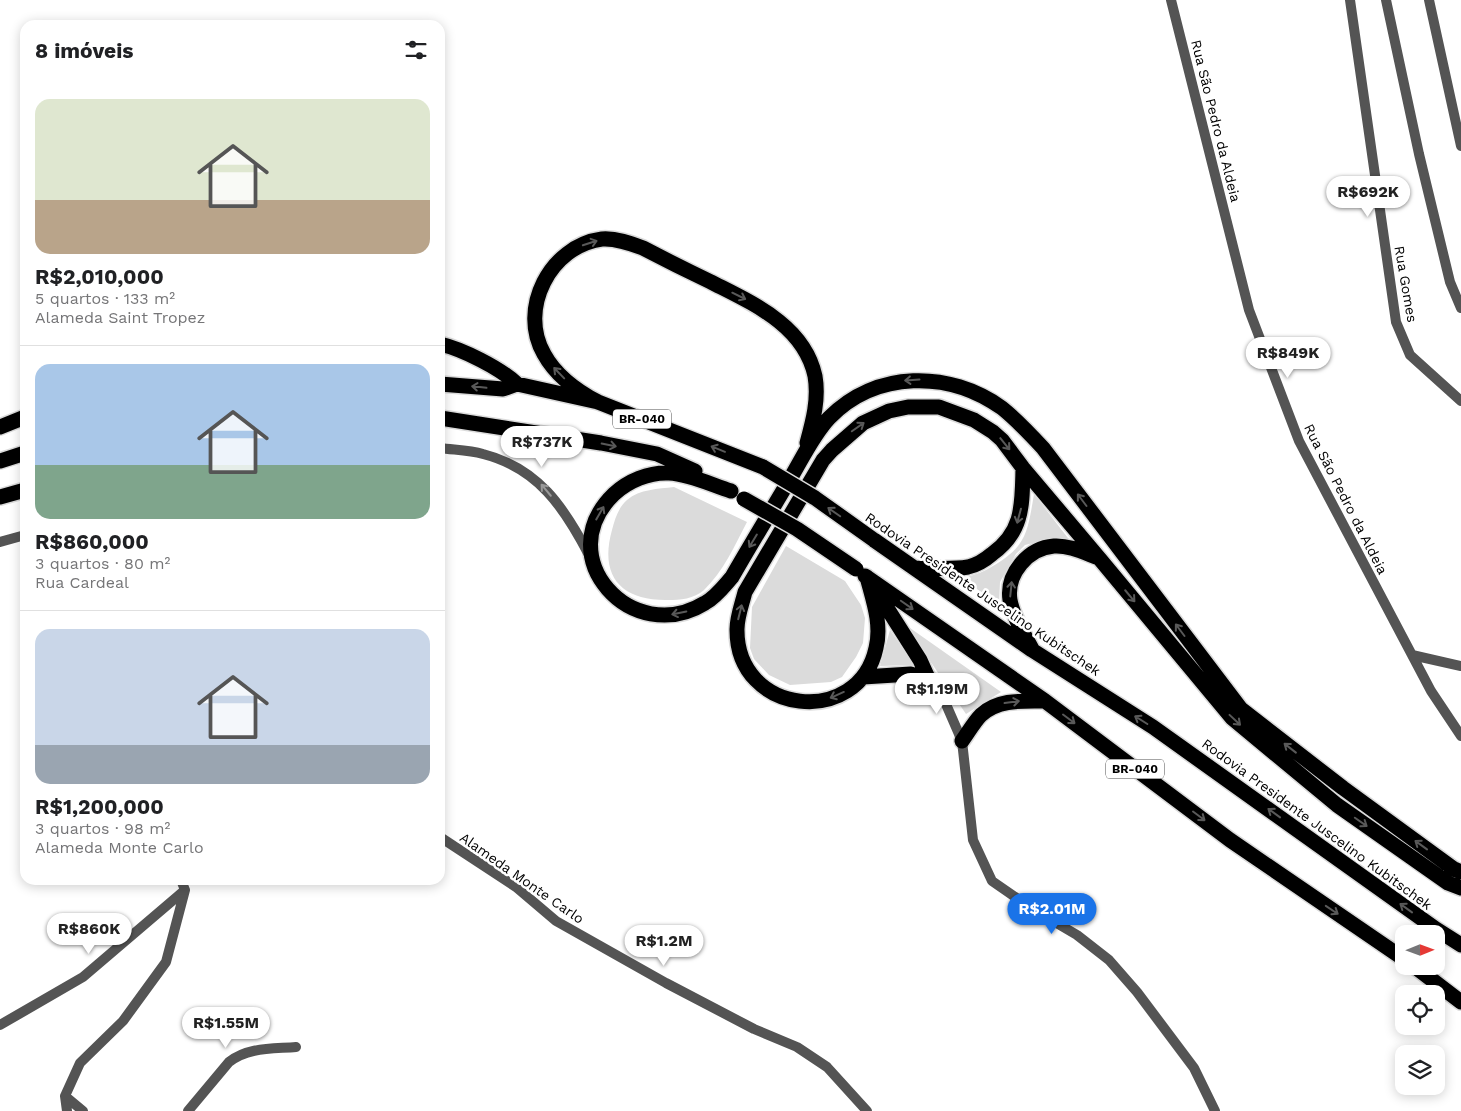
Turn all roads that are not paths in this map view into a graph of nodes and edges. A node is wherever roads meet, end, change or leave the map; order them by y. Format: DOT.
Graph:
graph roads {
  1 [pos="1171,0"];
  2 [pos="1350,0"];
  3 [pos="1386,0"];
  4 [pos="1429,0"];
  5 [pos="1461,146"];
  6 [pos="1461,308"];
  7 [pos="445,345"];
  8 [pos="445,384"];
  9 [pos="517,384"];
  10 [pos="1461,401"];
  11 [pos="598,402"];
  12 [pos="20,419"];
  13 [pos="445,419"];
  14 [pos="0,427"];
  15 [pos="445,449"];
  16 [pos="805,454"];
  17 [pos="20,455"];
  18 [pos="0,461"];
  19 [pos="1023,468"];
  20 [pos="20,491"];
  21 [pos="738,495"];
  22 [pos="0,497"];
  23 [pos="20,536"];
  24 [pos="0,542"];
  25 [pos="1099,558"];
  26 [pos="591,560"];
  27 [pos="914,568"];
  28 [pos="862,573"];
  29 [pos="1032,650"];
  30 [pos="1412,655"];
  31 [pos="1461,666"];
  32 [pos="863,677"];
  33 [pos="928,680"];
  34 [pos="1044,702"];
  35 [pos="1461,736"];
  36 [pos="962,741"];
  37 [pos="445,841"];
  38 [pos="1461,872"];
  39 [pos="183,885"];
  40 [pos="1461,888"];
  41 [pos="185,890"];
  42 [pos="1461,945"];
  43 [pos="1395,953"];
  44 [pos="1426,975"];
  45 [pos="1429,975"];
  46 [pos="1461,993"];
  47 [pos="1461,1002"];
  48 [pos="0,1025"];
  49 [pos="296,1047"];
  50 [pos="65,1096"];
  51 [pos="67,1111"];
  52 [pos="83,1111"];
  53 [pos="188,1111"];
  54 [pos="867,1111"];
  55 [pos="1215,1111"];
  1 -- 30 [label="street, Rua São Pedro da Aldeia"];
  2 -- 10 [label="street, Rua Gomes"];
  3 -- 6 [label="street"];
  4 -- 5 [label="street"];
  7 -- 9 [label="highway"];
  9 -- 8 [label="highway, Rodovia Presidente Juscelino Kubitschek / BR-040, one-way"];
  9 -- 11 [label="highway, Rodovia Presidente Juscelino Kubitschek / BR-040"];
  11 -- 16 [label="highway, one-way"];
  27 -- 11 [label="highway, Rodovia Presidente Juscelino Kubitschek / BR-040, one-way, bridge"];
  12 -- 14 [label="highway"];
  13 -- 21 [label="highway, BR-040, one-way"];
  26 -- 15 [label="street, one-way"];
  16 -- 26 [label="highway, one-way"];
  38 -- 16 [label="highway, one-way"];
  17 -- 18 [label="highway"];
  19 -- 25 [label="highway"];
  19 -- 27 [label="highway, one-way"];
  32 -- 19 [label="highway, one-way"];
  20 -- 22 [label="highway"];
  26 -- 21 [label="highway, one-way"];
  21 -- 28 [label="highway, BR-040, bridge"];
  23 -- 24 [label="street"];
  29 -- 25 [label="highway, one-way"];
  25 -- 40 [label="highway, one-way"];
  27 -- 29 [label="highway, Rodovia Presidente Juscelino Kubitschek / BR-040"];
  28 -- 32 [label="highway"];
  28 -- 33 [label="highway"];
  28 -- 34 [label="highway, BR-040, one-way"];
  42 -- 29 [label="highway, Rodovia Presidente Juscelino Kubitschek / BR-040, one-way"];
  30 -- 31 [label="street"];
  30 -- 35 [label="street, Rua São Pedro da Aldeia"];
  32 -- 33 [label="highway"];
  33 -- 36 [label="street"];
  36 -- 34 [label="highway, one-way"];
  34 -- 43 [label="highway, BR-040, one-way"];
  36 -- 55 [label="street"];
  37 -- 54 [label="street, Alameda Monte Carlo"];
  39 -- 41 [label="street"];
  41 -- 48 [label="street"];
  41 -- 50 [label="street"];
  44 -- 47 [label="highway"];
  45 -- 46 [label="highway"];
  49 -- 53 [label="street"];
  50 -- 51 [label="street"];
  50 -- 52 [label="street"];
}
